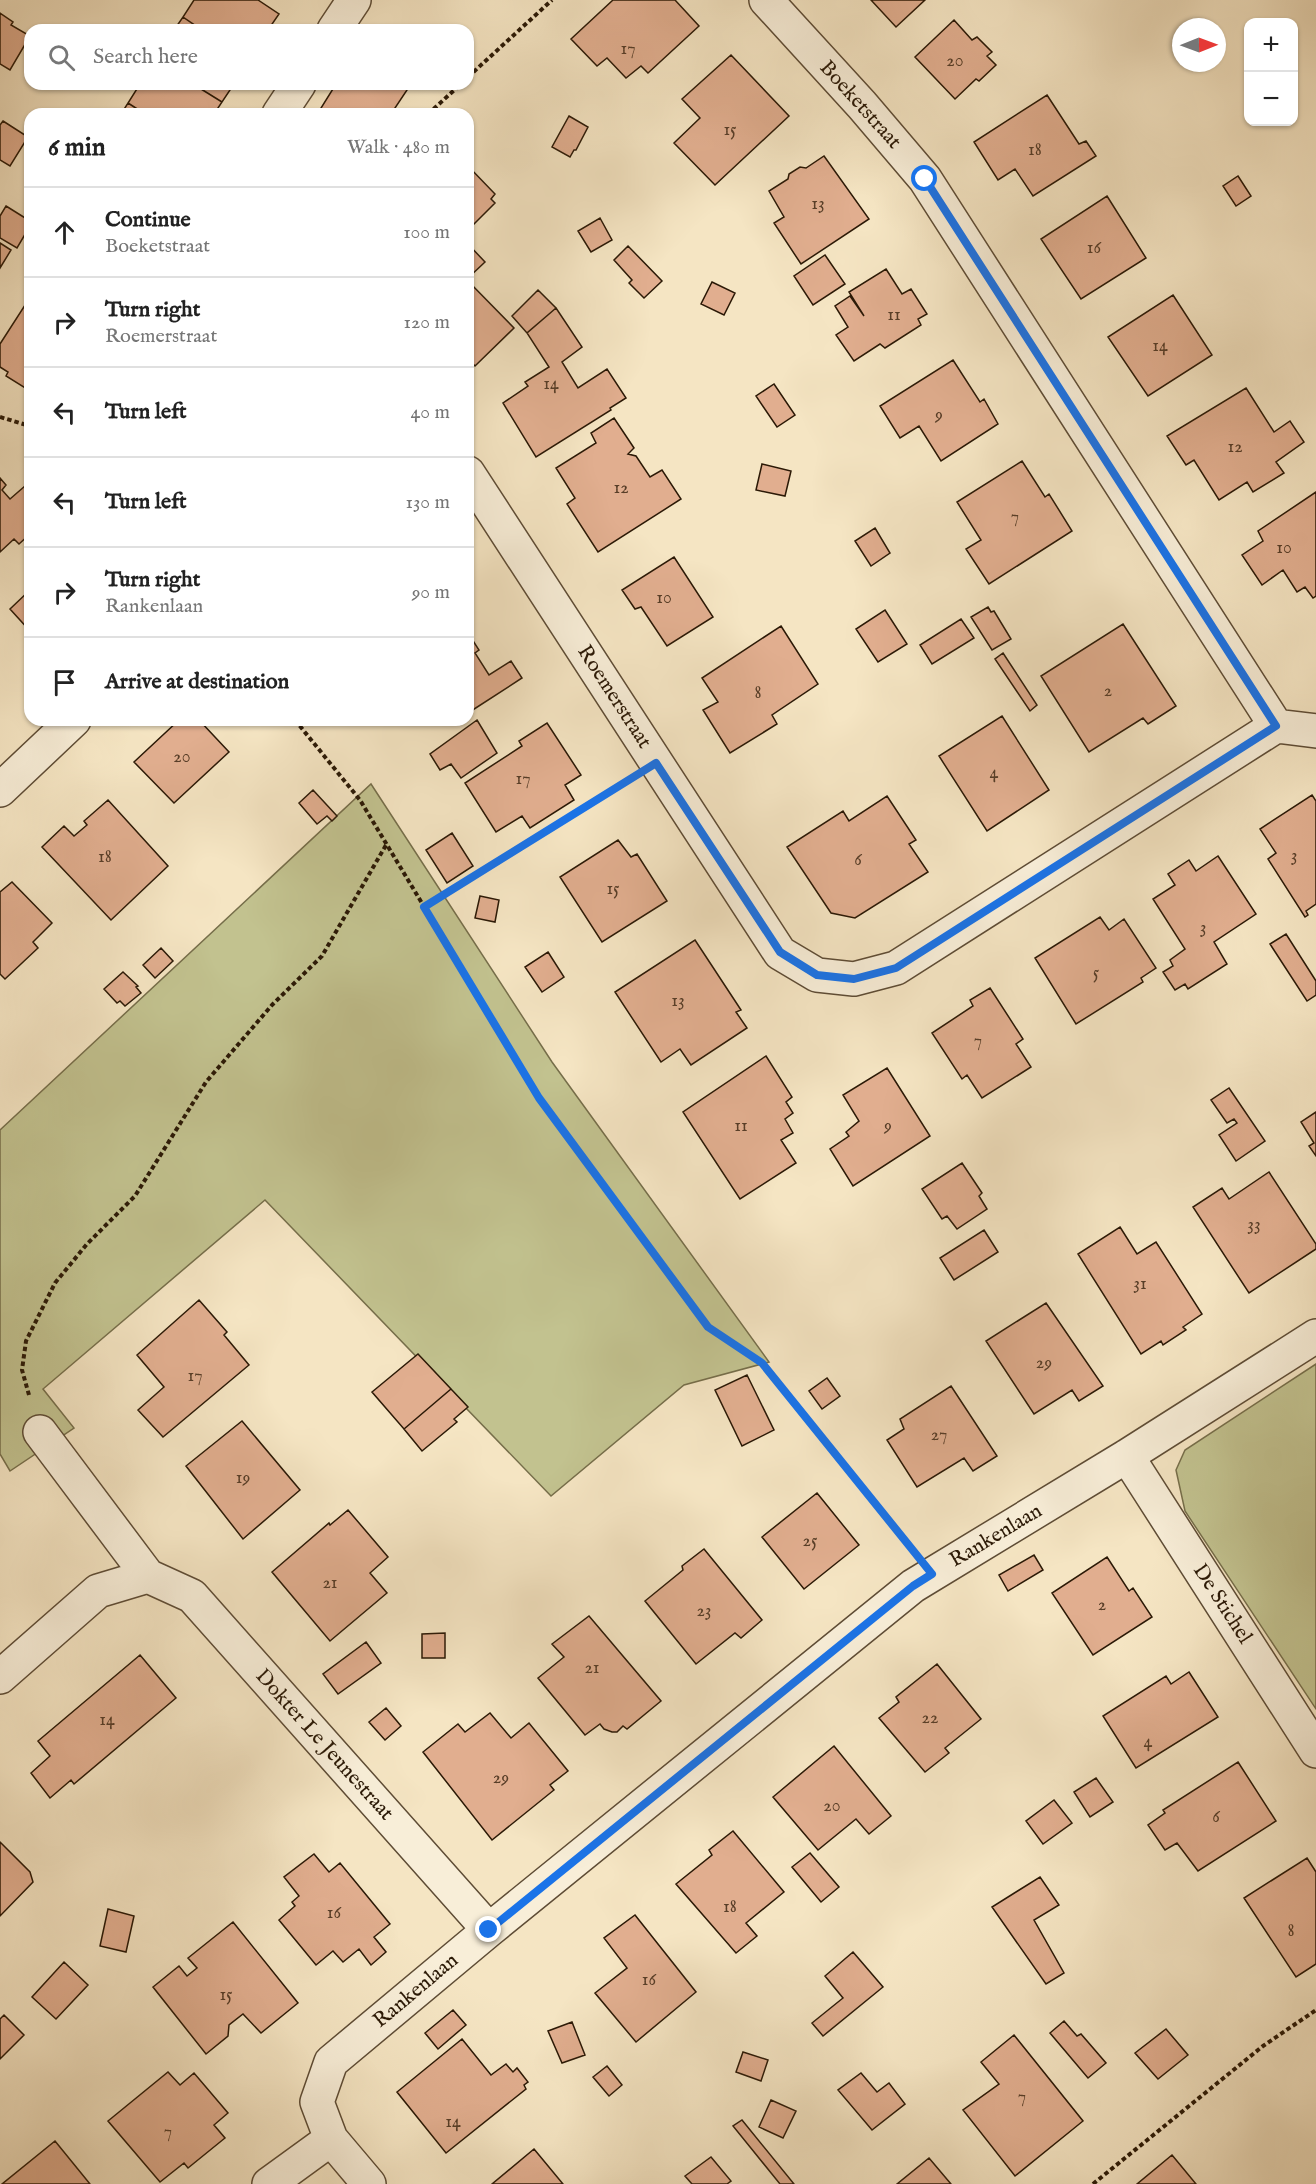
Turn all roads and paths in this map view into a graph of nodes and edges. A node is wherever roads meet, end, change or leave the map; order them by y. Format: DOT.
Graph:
graph roads {
  1 [pos="354,0"];
  2 [pos="552,0"];
  3 [pos="766,0"];
  4 [pos="338,24"];
  5 [pos="474,72"];
  6 [pos="295,90"];
  7 [pos="454,90"];
  8 [pos="283,108"];
  9 [pos="435,108"];
  10 [pos="0,417"];
  11 [pos="24,424"];
  12 [pos="474,482"];
  13 [pos="68,726"];
  14 [pos="300,726"];
  15 [pos="1276,726"];
  16 [pos="1316,731"];
  17 [pos="656,763"];
  18 [pos="0,790"];
  19 [pos="387,844"];
  20 [pos="424,907"];
  21 [pos="1316,1336"];
  22 [pos="40,1432"];
  23 [pos="1127,1456"];
  24 [pos="932,1574"];
  25 [pos="148,1576"];
  26 [pos="0,1677"];
  27 [pos="1316,1751"];
  28 [pos="489,1930"];
  29 [pos="1316,2010"];
  30 [pos="331,2139"];
  31 [pos="269,2184"];
  32 [pos="369,2184"];
  33 [pos="1093,2184"];
  1 -- 4 [label="street"];
  2 -- 5 [label="path"];
  3 -- 15 [label="street, Boeketstraat"];
  6 -- 8 [label="street"];
  7 -- 9 [label="path"];
  10 -- 11 [label="path"];
  12 -- 17 [label="street, Roemerstraat"];
  13 -- 18 [label="street"];
  14 -- 19 [label="path"];
  15 -- 16 [label="street"];
  15 -- 17 [label="street, Roemerstraat"];
  17 -- 20 [label="path"];
  19 -- 20 [label="path"];
  19 -- 22 [label="path"];
  20 -- 24 [label="path"];
  21 -- 23 [label="street, Rankenlaan"];
  22 -- 25 [label="street, Dokter Le Jeunestraat"];
  23 -- 24 [label="street, Rankenlaan"];
  23 -- 27 [label="street, De Stichel"];
  24 -- 28 [label="street, Rankenlaan"];
  25 -- 26 [label="street"];
  25 -- 28 [label="street, Dokter Le Jeunestraat"];
  28 -- 30 [label="street, Rankenlaan"];
  29 -- 33 [label="path"];
  30 -- 31 [label="street"];
  30 -- 32 [label="street, Rankenlaan"];
}
